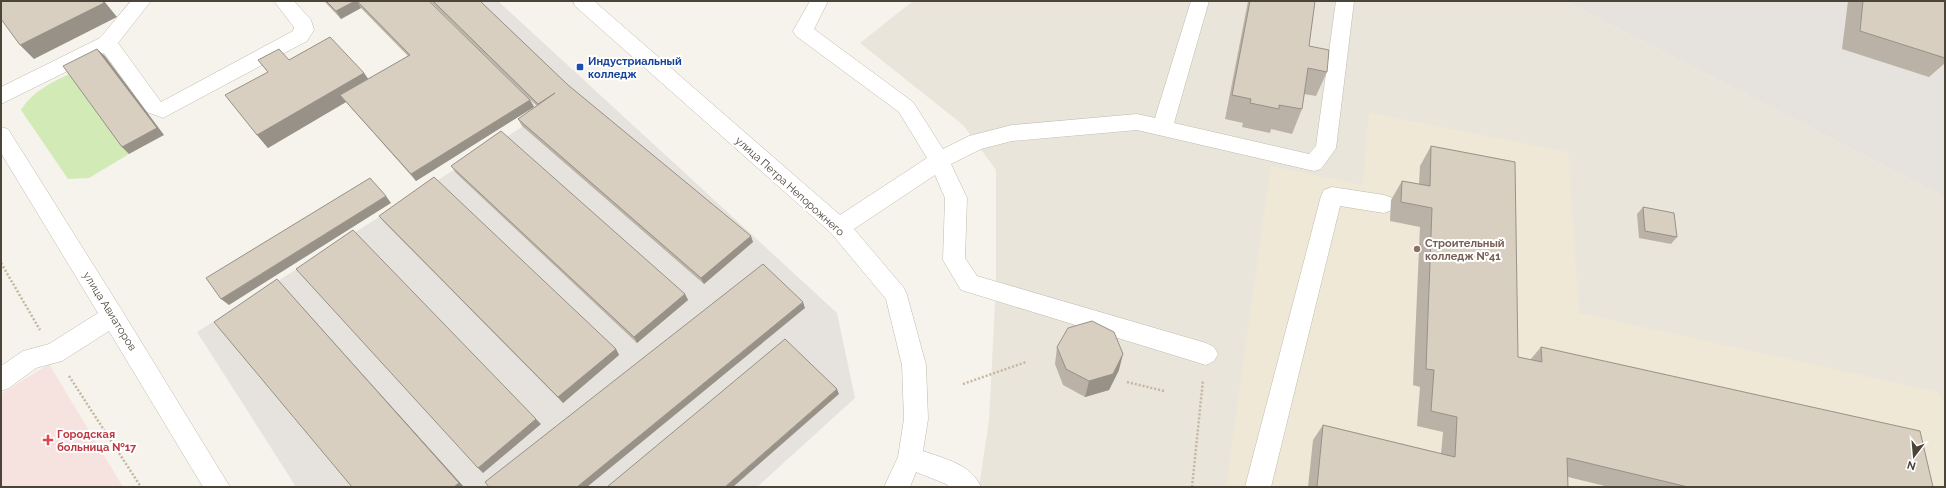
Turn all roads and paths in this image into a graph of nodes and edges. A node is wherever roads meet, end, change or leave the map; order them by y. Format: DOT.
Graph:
graph roads {
  1 [pos="142,1"];
  2 [pos="283,1"];
  3 [pos="582,1"];
  4 [pos="819,1"];
  5 [pos="1200,1"];
  6 [pos="1345,1"];
  7 [pos="107,43"];
  8 [pos="1,96"];
  9 [pos="1162,128"];
  10 [pos="1,135"];
  11 [pos="939,161"];
  12 [pos="1384,204"];
  13 [pos="839,228"];
  14 [pos="113,316"];
  15 [pos="1206,354"];
  16 [pos="1026,362"];
  17 [pos="1,380"];
  18 [pos="1128,382"];
  19 [pos="963,384"];
  20 [pos="1164,392"];
  21 [pos="910,458"];
  22 [pos="217,487"];
  23 [pos="897,487"];
  24 [pos="968,487"];
  25 [pos="1192,487"];
  26 [pos="1258,487"];
  1 -- 7 [label="street"];
  2 -- 7 [label="street"];
  3 -- 13 [label="street, улица Петра Непорожнего"];
  4 -- 11 [label="street"];
  5 -- 9 [label="street"];
  6 -- 9 [label="street"];
  7 -- 8 [label="street"];
  9 -- 11 [label="street"];
  10 -- 14 [label="street, улица Авиаторов"];
  11 -- 13 [label="street"];
  11 -- 15 [label="street"];
  12 -- 26 [label="street"];
  13 -- 21 [label="street, улица Петра Непорожнего"];
  14 -- 17 [label="street"];
  14 -- 22 [label="street, улица Авиаторов"];
  15 -- 25 [label="path"];
  16 -- 19 [label="path"];
  18 -- 20 [label="path"];
  21 -- 23 [label="street, улица Петра Непорожнего"];
  21 -- 24 [label="street"];
}
